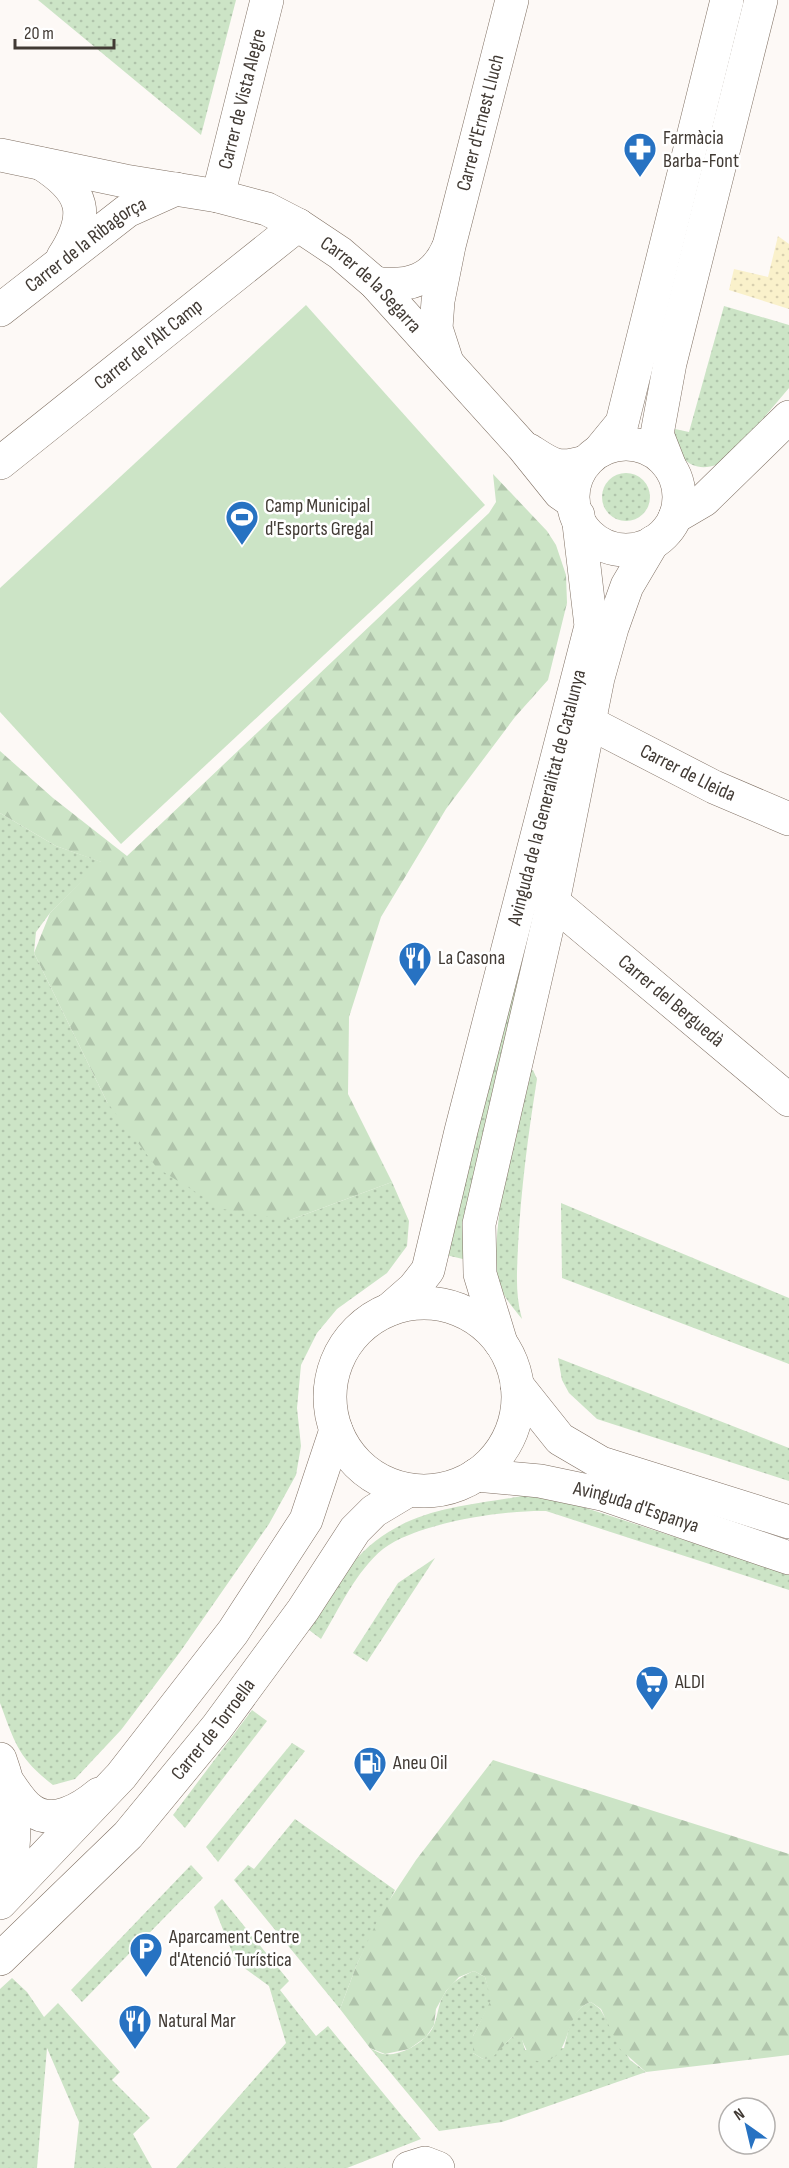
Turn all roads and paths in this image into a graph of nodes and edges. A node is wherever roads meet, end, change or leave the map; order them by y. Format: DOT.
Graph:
graph roads {
  1 [pos="267,0"];
  2 [pos="512,0"];
  3 [pos="728,0"];
  4 [pos="761,0"];
  5 [pos="0,155"];
  6 [pos="38,161"];
  7 [pos="176,189"];
  8 [pos="218,196"];
  9 [pos="298,225"];
  10 [pos="449,246"];
  11 [pos="57,266"];
  12 [pos="375,283"];
  13 [pos="0,310"];
  14 [pos="449,365"];
  15 [pos="789,417"];
  16 [pos="523,447"];
  17 [pos="592,457"];
  18 [pos="0,463"];
  19 [pos="670,467"];
  20 [pos="576,509"];
  21 [pos="675,517"];
  22 [pos="653,542"];
  23 [pos="588,722"];
  24 [pos="789,819"];
  25 [pos="553,902"];
  26 [pos="789,1100"];
  27 [pos="390,1309"];
  28 [pos="501,1343"];
  29 [pos="517,1385"];
  30 [pos="336,1430"];
  31 [pos="477,1475"];
  32 [pos="409,1490"];
  33 [pos="789,1522"];
  34 [pos="789,1558"];
  35 [pos="4,1772"];
  36 [pos="121,1776"];
  37 [pos="0,1901"];
  38 [pos="0,1959"];
  39 [pos="409,2168"];
  40 [pos="438,2168"];
  1 -- 8 [label="street, Carrer de Vista Alegre"];
  2 -- 10 [label="street, Carrer d'Ernest Lluch"];
  3 -- 17 [label="street"];
  4 -- 19 [label="street"];
  5 -- 6 [label="street, Carrer de la Segarra"];
  6 -- 7 [label="street, Carrer de la Segarra"];
  6 -- 11 [label="street"];
  7 -- 8 [label="street, Carrer de la Segarra"];
  7 -- 11 [label="street, Carrer de la Ribagorça"];
  8 -- 9 [label="street, Carrer de la Segarra"];
  9 -- 12 [label="street, Carrer de la Segarra"];
  9 -- 18 [label="street, Carrer de l'Alt Camp"];
  10 -- 12 [label="street, Carrer d'Ernest Lluch"];
  10 -- 14 [label="street, Carrer d'Ernest Lluch"];
  11 -- 13 [label="street, Carrer de la Ribagorça"];
  12 -- 14 [label="street, Carrer de la Segarra"];
  14 -- 16 [label="street, Carrer de la Segarra"];
  15 -- 21 [label="street"];
  16 -- 17 [label="street, Carrer de la Segarra"];
  16 -- 20 [label="street, Carrer de la Segarra"];
  17 -- 19 [label="street"];
  17 -- 20 [label="street"];
  19 -- 21 [label="street"];
  20 -- 22 [label="street"];
  20 -- 27 [label="street, Avinguda de la Generalitat de Catalunya"];
  21 -- 22 [label="street"];
  22 -- 23 [label="street, Avinguda de la Generalitat de Catalunya"];
  23 -- 24 [label="street, Carrer de Lleida"];
  23 -- 25 [label="street, Avinguda de la Generalitat de Catalunya"];
  25 -- 26 [label="street, Carrer del Berguedà"];
  25 -- 28 [label="street, Avinguda de la Generalitat de Catalunya"];
  27 -- 28 [label="street"];
  27 -- 30 [label="street"];
  28 -- 29 [label="street"];
  29 -- 31 [label="street"];
  29 -- 33 [label="street, Avinguda d'Espanya"];
  30 -- 32 [label="street"];
  30 -- 36 [label="street"];
  31 -- 32 [label="street"];
  31 -- 34 [label="street, Avinguda d'Espanya"];
  32 -- 38 [label="street, Carrer de Torroella"];
  35 -- 36 [label="street"];
  35 -- 37 [label="street"];
  36 -- 37 [label="street"];
  39 -- 40 [label="street"];
}
